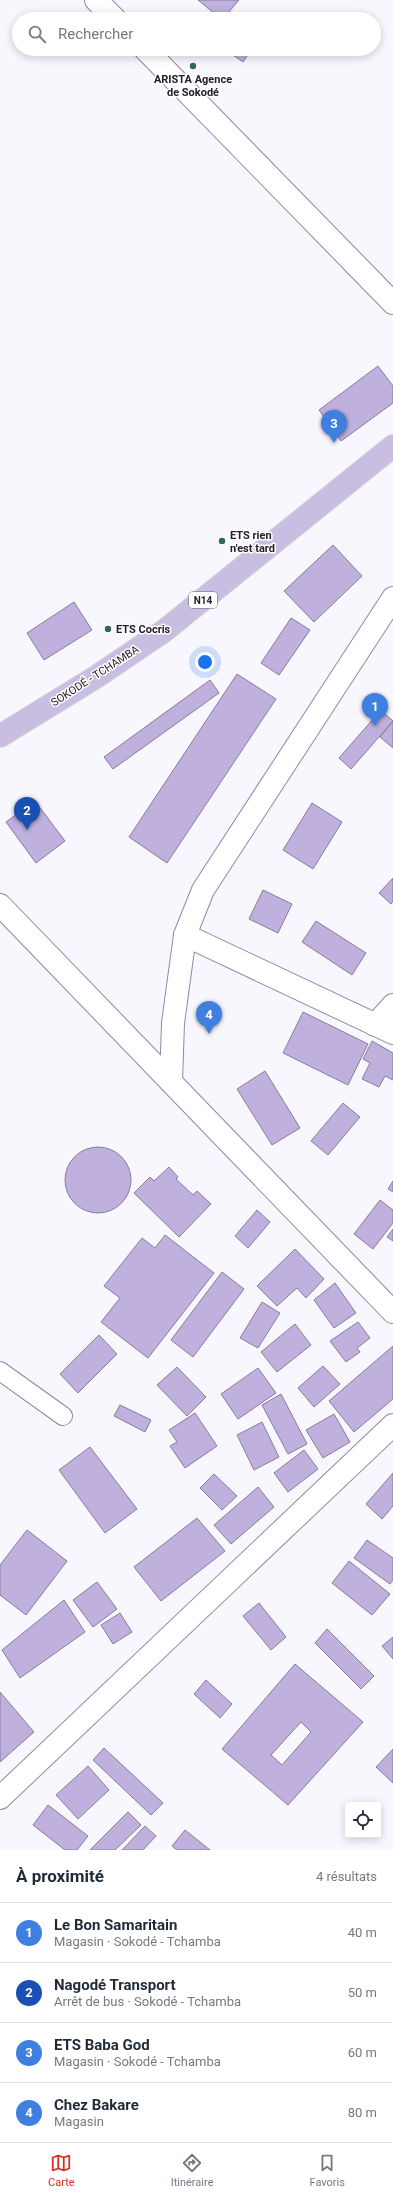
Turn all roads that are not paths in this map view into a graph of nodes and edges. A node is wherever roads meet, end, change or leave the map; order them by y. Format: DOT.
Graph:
graph roads {
  1 [pos="96,0"];
  2 [pos="108,12"];
  3 [pos="152,56"];
  4 [pos="393,303"];
  5 [pos="393,446"];
  6 [pos="393,598"];
  7 [pos="0,736"];
  8 [pos="0,905"];
  9 [pos="185,935"];
  10 [pos="393,1005"];
  11 [pos="384,1029"];
  12 [pos="171,1082"];
  13 [pos="393,1312"];
  14 [pos="0,1370"];
  15 [pos="63,1416"];
  16 [pos="393,1425"];
  17 [pos="0,1798"];
  1 -- 2 [label="street"];
  3 -- 4 [label="street"];
  5 -- 7 [label="main road, SOKODÉ - TCHAMBA / N14"];
  6 -- 9 [label="street"];
  8 -- 12 [label="street"];
  9 -- 11 [label="street"];
  9 -- 12 [label="street"];
  10 -- 11 [label="street"];
  12 -- 13 [label="street"];
  14 -- 15 [label="lane"];
  16 -- 17 [label="street"];
}
